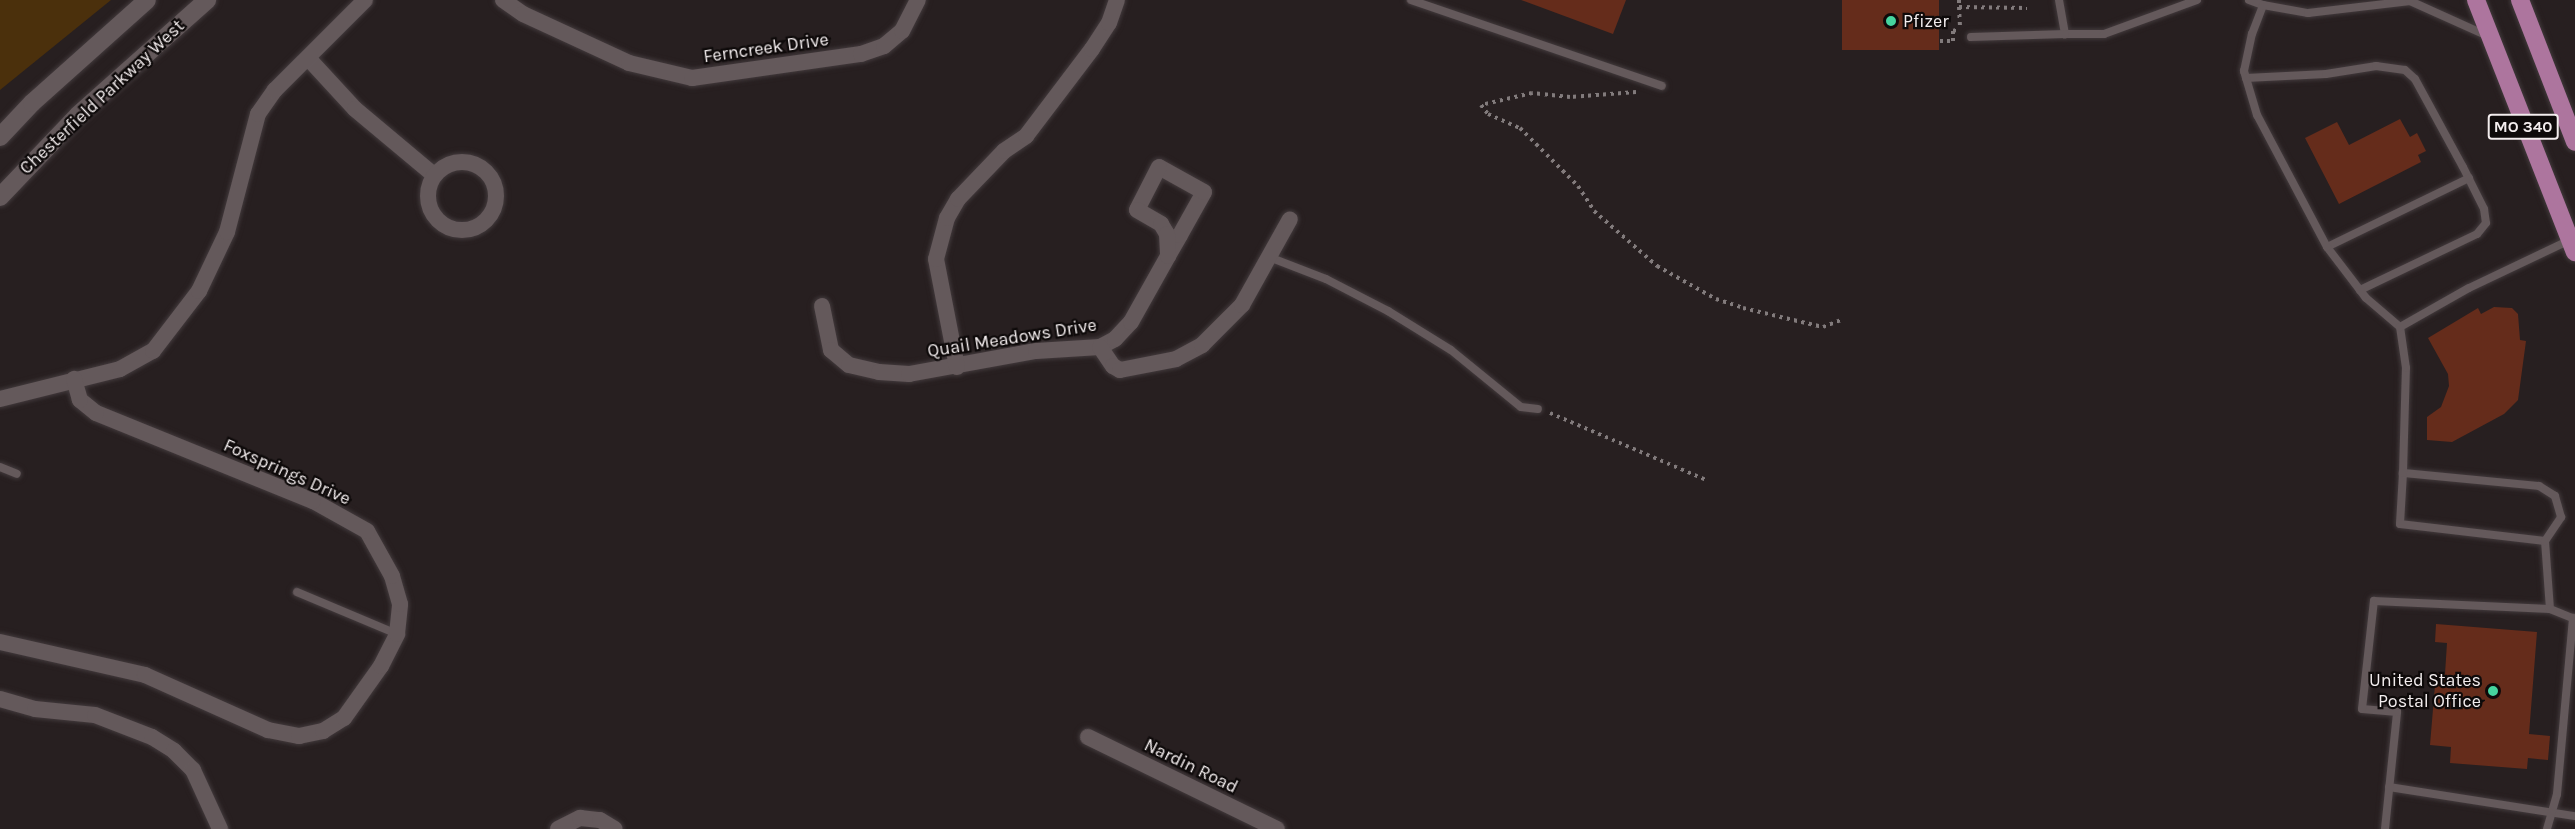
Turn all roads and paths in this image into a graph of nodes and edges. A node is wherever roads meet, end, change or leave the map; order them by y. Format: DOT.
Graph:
graph roads {
  1 [pos="147,0"];
  2 [pos="207,0"];
  3 [pos="365,0"];
  4 [pos="503,0"];
  5 [pos="918,0"];
  6 [pos="1117,0"];
  7 [pos="1412,0"];
  8 [pos="1959,0"];
  9 [pos="2059,0"];
  10 [pos="2197,0"];
  11 [pos="2248,0"];
  12 [pos="2476,0"];
  13 [pos="2520,0"];
  14 [pos="2365,3"];
  15 [pos="2262,5"];
  16 [pos="1959,7"];
  17 [pos="2027,8"];
  18 [pos="1959,29"];
  19 [pos="2065,34"];
  20 [pos="1971,36"];
  21 [pos="2489,36"];
  22 [pos="1940,41"];
  23 [pos="308,58"];
  24 [pos="2246,78"];
  25 [pos="1647,81"];
  26 [pos="1662,87"];
  27 [pos="0,137"];
  28 [pos="2575,142"];
  29 [pos="434,175"];
  30 [pos="2469,178"];
  31 [pos="0,197"];
  32 [pos="1290,219"];
  33 [pos="2572,246"];
  34 [pos="2328,247"];
  35 [pos="1168,256"];
  36 [pos="1269,257"];
  37 [pos="2360,290"];
  38 [pos="822,306"];
  39 [pos="1841,320"];
  40 [pos="2400,327"];
  41 [pos="1100,347"];
  42 [pos="957,367"];
  43 [pos="74,380"];
  44 [pos="0,399"];
  45 [pos="1538,409"];
  46 [pos="0,467"];
  47 [pos="2403,473"];
  48 [pos="17,474"];
  49 [pos="1706,480"];
  50 [pos="2545,541"];
  51 [pos="297,592"];
  52 [pos="2550,609"];
  53 [pos="2574,619"];
  54 [pos="397,634"];
  55 [pos="0,642"];
  56 [pos="0,699"];
  57 [pos="1088,737"];
  58 [pos="2389,788"];
  59 [pos="2551,814"];
  60 [pos="2575,816"];
  61 [pos="220,829"];
  62 [pos="558,829"];
  63 [pos="615,829"];
  64 [pos="1277,829"];
  65 [pos="2385,829"];
  66 [pos="2547,829"];
  1 -- 27 [label="street"];
  2 -- 31 [label="street, Chesterfield Parkway West"];
  3 -- 23 [label="street"];
  4 -- 5 [label="street, Ferncreek Drive"];
  6 -- 42 [label="street"];
  7 -- 25 [label="lane"];
  8 -- 16 [label="path"];
  9 -- 19 [label="lane"];
  10 -- 19 [label="lane"];
  11 -- 15 [label="lane"];
  12 -- 21 [label="main road, MO 340"];
  13 -- 28 [label="main road, MO 340"];
  14 -- 15 [label="lane"];
  14 -- 21 [label="lane"];
  15 -- 24 [label="lane"];
  16 -- 17 [label="path"];
  16 -- 18 [label="path"];
  18 -- 20 [label="path"];
  18 -- 22 [label="path"];
  19 -- 20 [label="lane"];
  21 -- 33 [label="main road, MO 340"];
  23 -- 29 [label="street"];
  23 -- 43 [label="street"];
  24 -- 30 [label="lane"];
  24 -- 34 [label="lane"];
  25 -- 26 [label="lane"];
  25 -- 39 [label="path"];
  29 -- 29 [label="street"];
  30 -- 34 [label="lane"];
  30 -- 37 [label="lane"];
  32 -- 36 [label="street"];
  33 -- 40 [label="lane"];
  34 -- 37 [label="lane"];
  35 -- 35 [label="street, Quail Meadows Drive"];
  35 -- 41 [label="street, Quail Meadows Drive"];
  36 -- 41 [label="street"];
  36 -- 45 [label="lane"];
  37 -- 40 [label="lane"];
  38 -- 42 [label="street, Quail Meadows Drive"];
  40 -- 47 [label="lane"];
  41 -- 42 [label="street, Quail Meadows Drive"];
  43 -- 44 [label="street"];
  43 -- 54 [label="street, Foxsprings Drive"];
  45 -- 49 [label="path"];
  46 -- 48 [label="lane"];
  47 -- 50 [label="lane"];
  47 -- 50 [label="lane"];
  50 -- 52 [label="lane"];
  51 -- 54 [label="lane"];
  52 -- 53 [label="lane"];
  52 -- 58 [label="lane"];
  53 -- 59 [label="lane"];
  54 -- 55 [label="street, Foxsprings Drive"];
  56 -- 61 [label="street"];
  57 -- 64 [label="street, Nardin Road"];
  58 -- 59 [label="lane"];
  58 -- 65 [label="lane"];
  59 -- 60 [label="lane"];
  59 -- 66 [label="lane"];
  62 -- 63 [label="street"];
}
